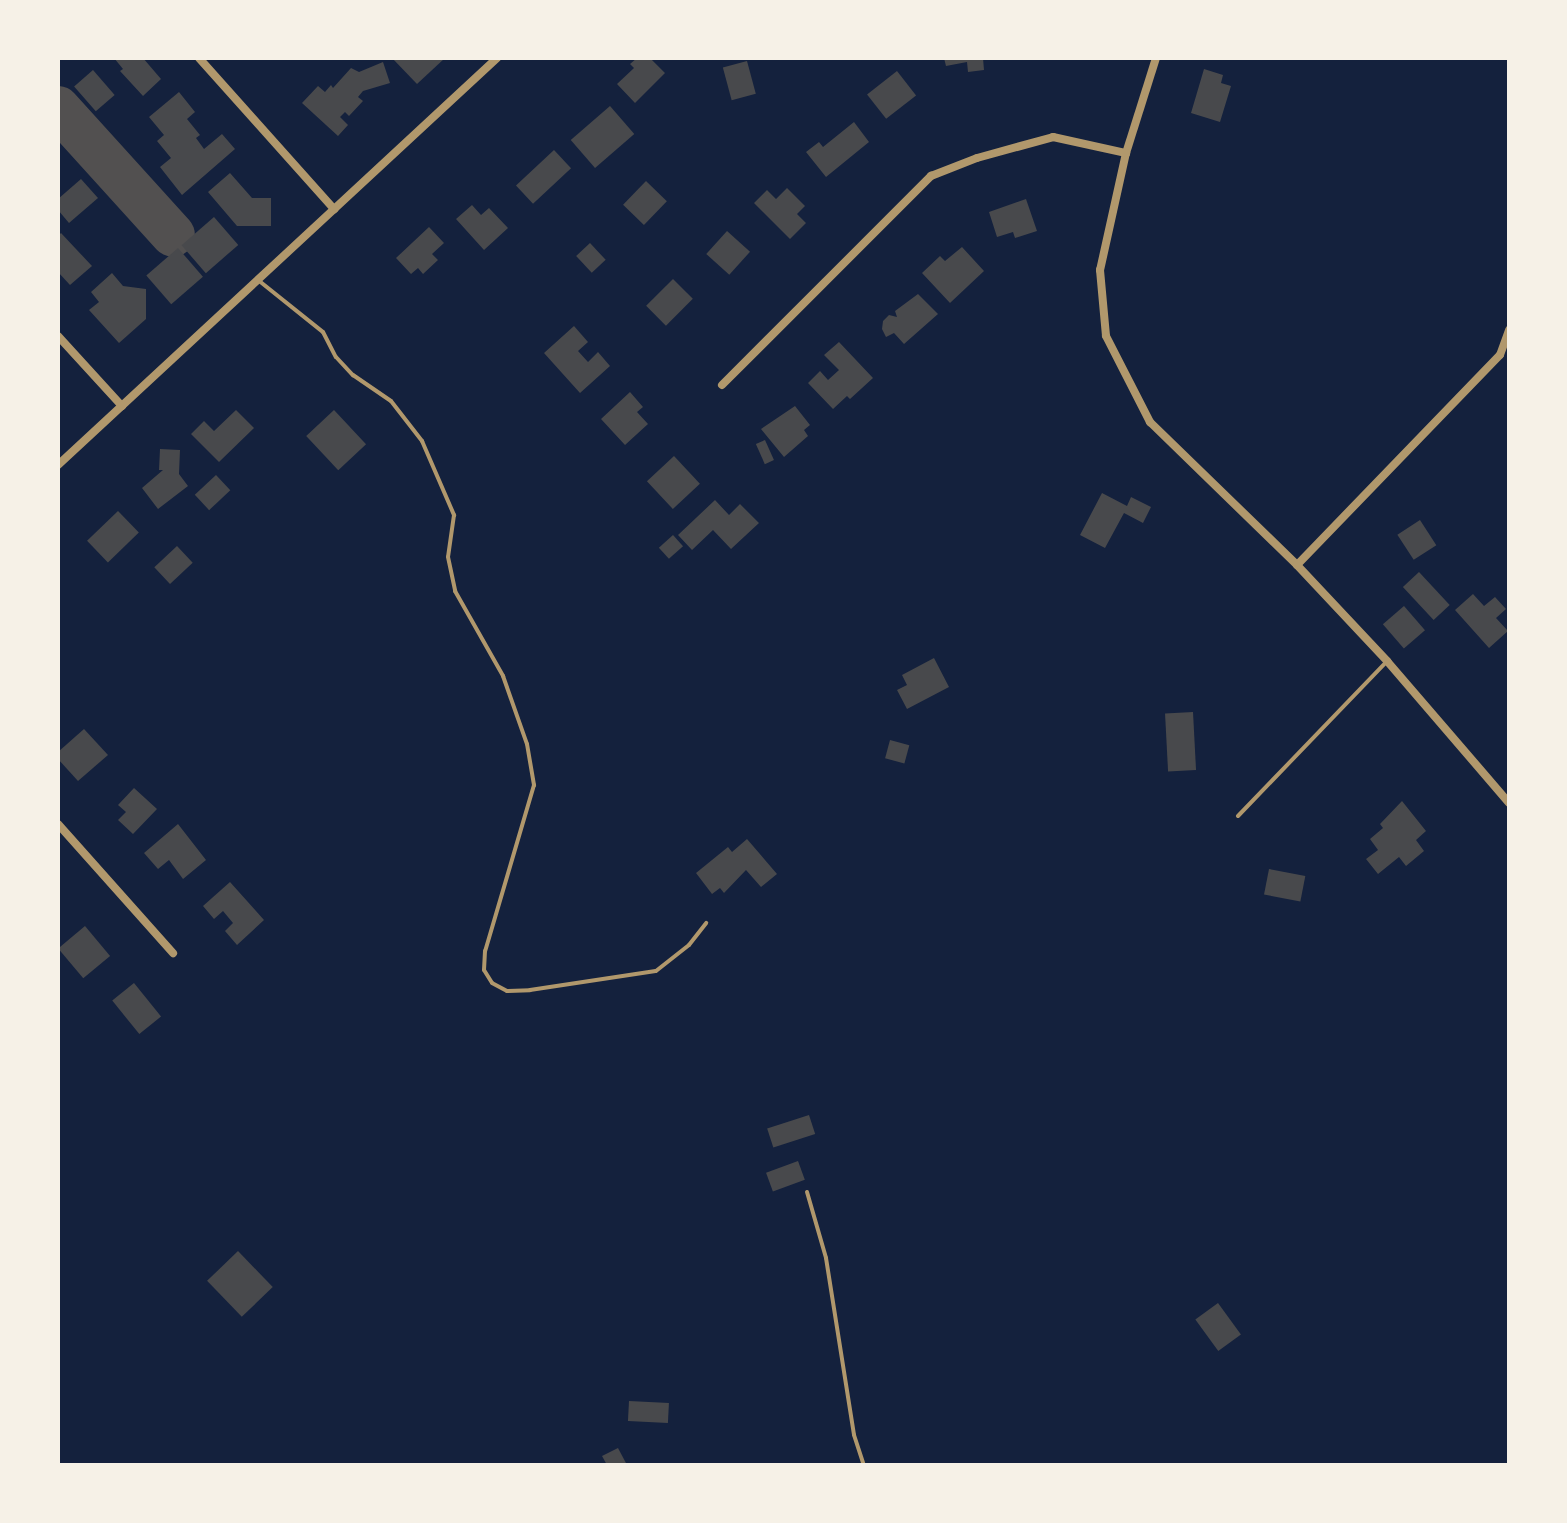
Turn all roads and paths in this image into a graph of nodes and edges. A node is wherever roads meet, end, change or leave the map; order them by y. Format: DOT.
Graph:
graph roads {
  1 [pos="199,58"];
  2 [pos="497,58"];
  3 [pos="1156,58"];
  4 [pos="1126,153"];
  5 [pos="334,209"];
  6 [pos="258,280"];
  7 [pos="1509,330"];
  8 [pos="58,336"];
  9 [pos="722,385"];
  10 [pos="122,406"];
  11 [pos="58,465"];
  12 [pos="1297,565"];
  13 [pos="1387,661"];
  14 [pos="1509,803"];
  15 [pos="1238,816"];
  16 [pos="58,824"];
  17 [pos="706,923"];
  18 [pos="173,953"];
  19 [pos="807,1192"];
  20 [pos="864,1465"];
  1 -- 5 [label="street"];
  2 -- 5 [label="street"];
  3 -- 4 [label="street"];
  4 -- 9 [label="street"];
  4 -- 12 [label="street"];
  5 -- 6 [label="street"];
  6 -- 10 [label="street"];
  6 -- 17 [label="lane"];
  7 -- 12 [label="street"];
  8 -- 10 [label="street"];
  10 -- 11 [label="street"];
  12 -- 13 [label="street"];
  13 -- 14 [label="street"];
  13 -- 15 [label="lane"];
  16 -- 18 [label="street"];
  19 -- 20 [label="lane"];
}
